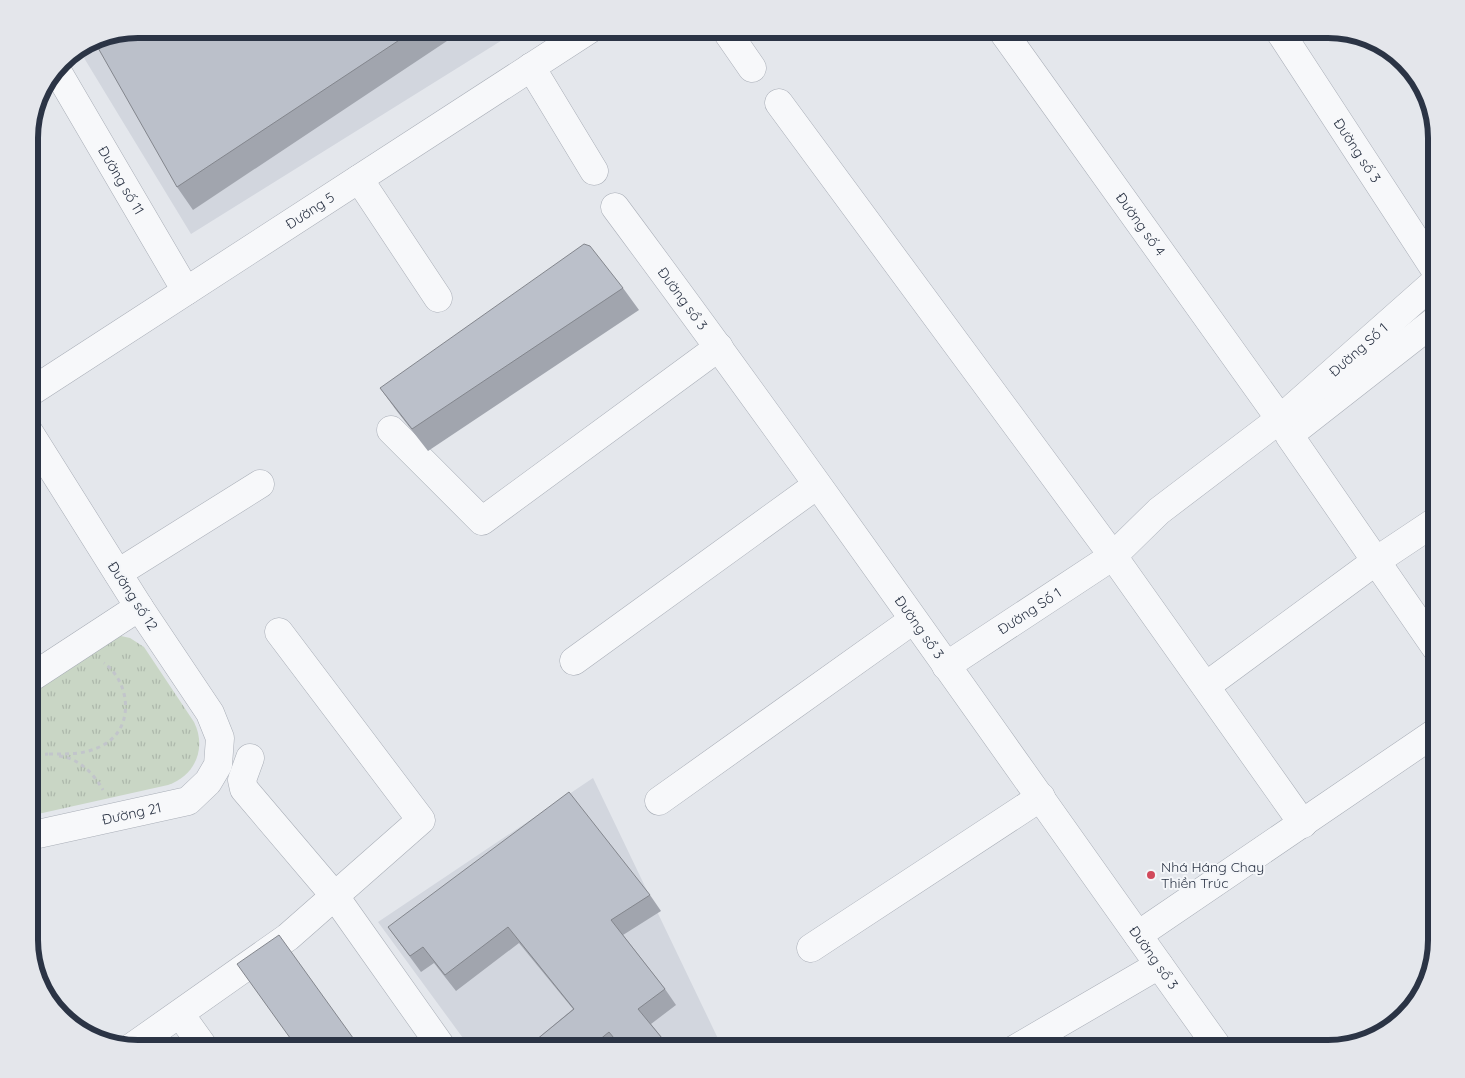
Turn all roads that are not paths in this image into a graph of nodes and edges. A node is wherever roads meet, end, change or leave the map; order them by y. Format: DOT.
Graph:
graph roads {
  1 [pos="576,38"];
  2 [pos="731,38"];
  3 [pos="1007,38"];
  4 [pos="1284,38"];
  5 [pos="531,67"];
  6 [pos="752,68"];
  7 [pos="60,75"];
  8 [pos="779,103"];
  9 [pos="594,171"];
  10 [pos="359,179"];
  11 [pos="615,207"];
  12 [pos="1428,259"];
  13 [pos="1428,288"];
  14 [pos="186,291"];
  15 [pos="438,298"];
  16 [pos="1428,326"];
  17 [pos="719,347"];
  18 [pos="38,387"];
  19 [pos="1280,419"];
  20 [pos="391,430"];
  21 [pos="38,446"];
  22 [pos="260,484"];
  23 [pos="817,485"];
  24 [pos="1428,526"];
  25 [pos="1113,556"];
  26 [pos="1376,561"];
  27 [pos="118,573"];
  28 [pos="140,607"];
  29 [pos="913,620"];
  30 [pos="279,632"];
  31 [pos="1428,636"];
  32 [pos="574,661"];
  33 [pos="946,666"];
  34 [pos="38,673"];
  35 [pos="1206,686"];
  36 [pos="1428,738"];
  37 [pos="250,758"];
  38 [pos="218,765"];
  39 [pos="1041,797"];
  40 [pos="659,801"];
  41 [pos="1303,824"];
  42 [pos="38,834"];
  43 [pos="334,895"];
  44 [pos="1138,935"];
  45 [pos="811,948"];
  46 [pos="1159,965"];
  47 [pos="180,1014"];
  48 [pos="142,1040"];
  49 [pos="199,1040"];
  50 [pos="437,1040"];
  51 [pos="1031,1040"];
  52 [pos="1213,1040"];
  1 -- 5 [label="street, Đường 5"];
  2 -- 6 [label="street"];
  3 -- 19 [label="street, Đường số 4"];
  4 -- 12 [label="street, Đường số 3"];
  5 -- 9 [label="street"];
  5 -- 10 [label="street, Đường 5"];
  7 -- 14 [label="street, Đường số 11"];
  8 -- 25 [label="street"];
  10 -- 14 [label="street, Đường 5"];
  10 -- 15 [label="street"];
  11 -- 17 [label="street, Đường sổ 3"];
  13 -- 19 [label="street, Đường Số 1"];
  14 -- 18 [label="street, Đường 5"];
  16 -- 26 [label="street"];
  17 -- 20 [label="street"];
  17 -- 23 [label="street, Đường sổ 3"];
  19 -- 25 [label="street, Đường Số 1"];
  21 -- 27 [label="street, Đường số 12"];
  22 -- 27 [label="street"];
  23 -- 29 [label="street, Đường sổ 3"];
  23 -- 32 [label="street"];
  24 -- 26 [label="street"];
  25 -- 33 [label="street, Đường Số 1"];
  25 -- 35 [label="street"];
  26 -- 31 [label="street"];
  26 -- 35 [label="street"];
  27 -- 28 [label="street, Đường số 12"];
  28 -- 34 [label="street"];
  28 -- 38 [label="street, Đường số 12"];
  29 -- 33 [label="street, Đường sổ 3"];
  29 -- 40 [label="street"];
  30 -- 43 [label="street"];
  33 -- 39 [label="street, Đường sổ 3"];
  35 -- 41 [label="street"];
  36 -- 41 [label="street"];
  37 -- 43 [label="street"];
  38 -- 42 [label="street, Đường 21"];
  39 -- 44 [label="street, Đường sổ 3"];
  39 -- 45 [label="street"];
  41 -- 44 [label="street"];
  43 -- 47 [label="street"];
  43 -- 50 [label="street"];
  44 -- 46 [label="street, Đường sổ 3"];
  46 -- 51 [label="street"];
  46 -- 52 [label="street, Đường sổ 3"];
  47 -- 48 [label="street"];
  47 -- 49 [label="street"];
}
